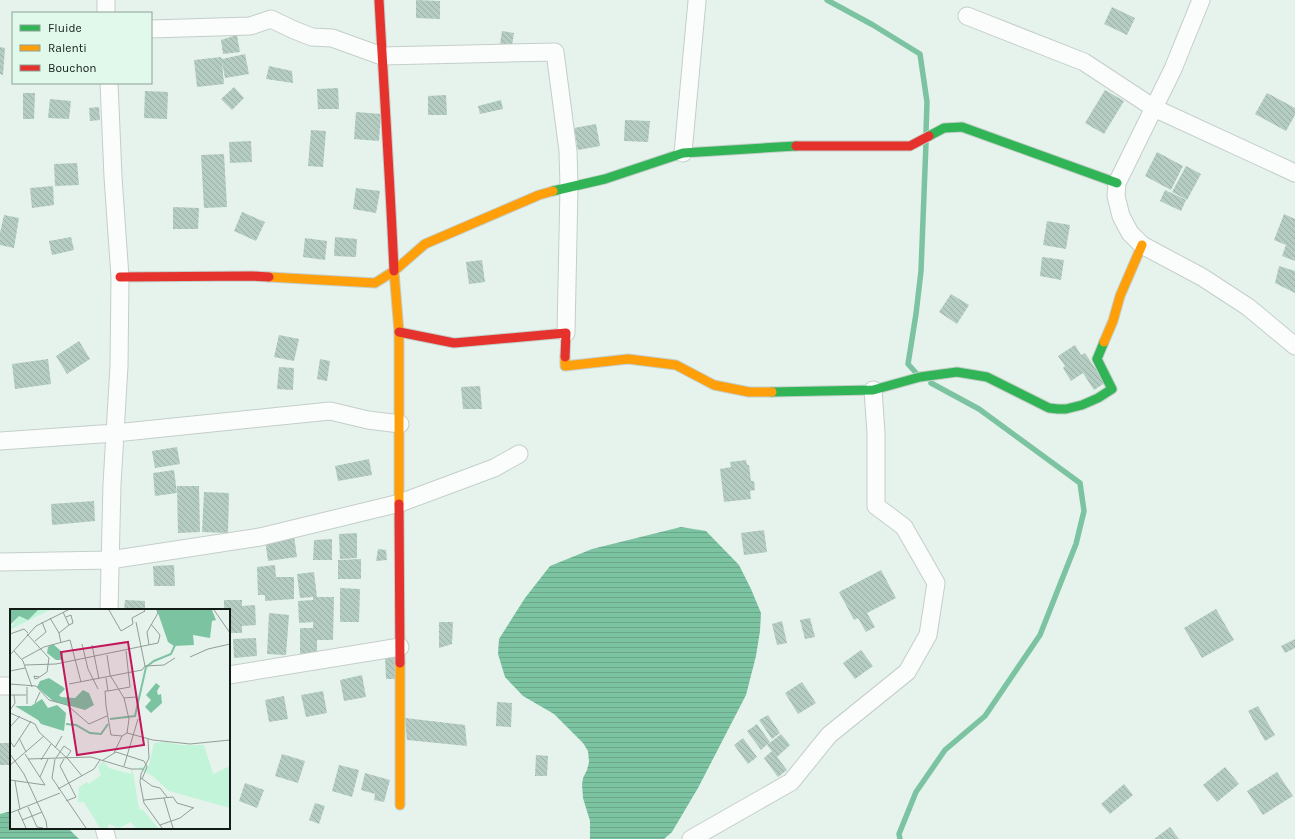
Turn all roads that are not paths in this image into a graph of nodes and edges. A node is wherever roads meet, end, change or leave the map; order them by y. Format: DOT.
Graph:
graph roads {
  1 [pos="106,0"];
  2 [pos="379,0"];
  3 [pos="1202,0"];
  4 [pos="697,1"];
  5 [pos="106,12"];
  6 [pos="967,16"];
  7 [pos="152,30"];
  8 [pos="382,56"];
  9 [pos="109,84"];
  10 [pos="1154,108"];
  11 [pos="682,153"];
  12 [pos="1295,173"];
  13 [pos="1117,183"];
  14 [pos="569,187"];
  15 [pos="1142,245"];
  16 [pos="394,271"];
  17 [pos="120,277"];
  18 [pos="399,332"];
  19 [pos="566,333"];
  20 [pos="1295,346"];
  21 [pos="873,390"];
  22 [pos="400,424"];
  23 [pos="115,433"];
  24 [pos="0,441"];
  25 [pos="518,454"];
  26 [pos="400,503"];
  27 [pos="110,560"];
  28 [pos="0,562"];
  29 [pos="109,609"];
  30 [pos="400,647"];
  31 [pos="230,675"];
  32 [pos="400,805"];
  33 [pos="104,829"];
  34 [pos="107,839"];
  35 [pos="691,839"];
  1 -- 5 [label="street"];
  2 -- 8 [label="street"];
  3 -- 10 [label="street"];
  4 -- 11 [label="street"];
  6 -- 10 [label="street"];
  7 -- 8 [label="street"];
  8 -- 14 [label="street"];
  8 -- 16 [label="street"];
  9 -- 17 [label="street"];
  10 -- 12 [label="street"];
  10 -- 13 [label="street"];
  11 -- 13 [label="street"];
  11 -- 14 [label="street"];
  13 -- 15 [label="street"];
  14 -- 16 [label="street"];
  14 -- 19 [label="street"];
  15 -- 20 [label="street"];
  15 -- 21 [label="street"];
  16 -- 17 [label="street"];
  16 -- 18 [label="street"];
  17 -- 23 [label="street"];
  18 -- 19 [label="street"];
  18 -- 22 [label="street"];
  19 -- 21 [label="street"];
  21 -- 35 [label="street"];
  22 -- 23 [label="street"];
  22 -- 26 [label="street"];
  23 -- 24 [label="street"];
  23 -- 27 [label="street"];
  25 -- 26 [label="street"];
  26 -- 27 [label="street"];
  26 -- 30 [label="street"];
  27 -- 28 [label="street"];
  27 -- 29 [label="street"];
  30 -- 31 [label="street"];
  30 -- 32 [label="street"];
  33 -- 34 [label="street"];
}
